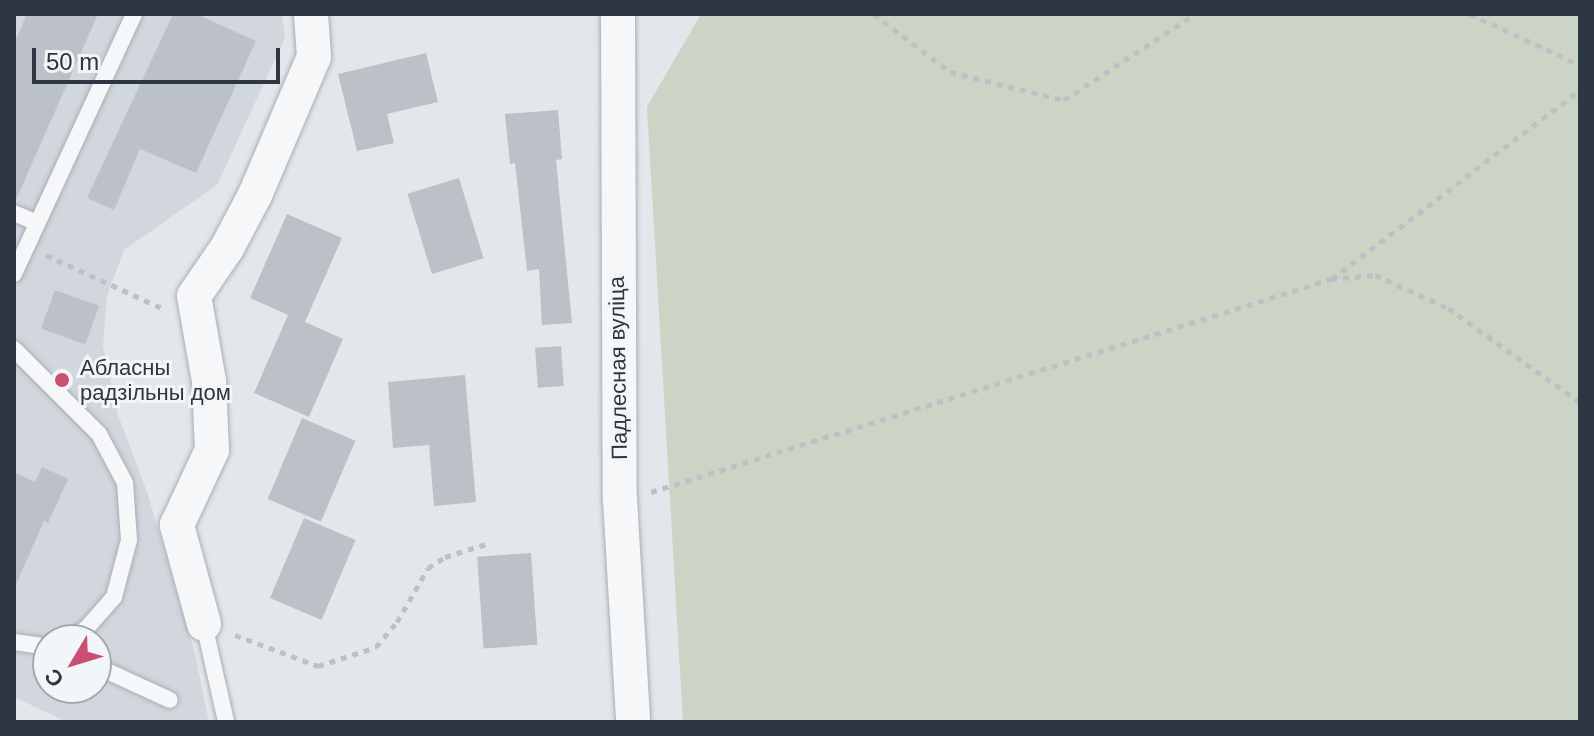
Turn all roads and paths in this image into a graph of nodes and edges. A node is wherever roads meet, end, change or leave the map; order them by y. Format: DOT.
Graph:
graph roads {
  1 [pos="134,14"];
  2 [pos="311,14"];
  3 [pos="618,14"];
  4 [pos="874,14"];
  5 [pos="1195,14"];
  6 [pos="1470,14"];
  7 [pos="1580,65"];
  8 [pos="1580,90"];
  9 [pos="14,213"];
  10 [pos="37,223"];
  11 [pos="27,247"];
  12 [pos="14,274"];
  13 [pos="1331,279"];
  14 [pos="200,326"];
  15 [pos="14,349"];
  16 [pos="1580,402"];
  17 [pos="620,500"];
  18 [pos="486,544"];
  19 [pos="90,624"];
  20 [pos="204,624"];
  21 [pos="112,673"];
  22 [pos="170,700"];
  23 [pos="226,722"];
  24 [pos="633,722"];
  1 -- 10 [label="lane"];
  2 -- 14 [label="street"];
  3 -- 17 [label="street, Падлесная вуліца"];
  4 -- 5 [label="path"];
  6 -- 7 [label="path"];
  8 -- 13 [label="path"];
  9 -- 10 [label="lane"];
  10 -- 11 [label="lane"];
  11 -- 12 [label="lane"];
  11 -- 14 [label="path"];
  13 -- 16 [label="path"];
  13 -- 17 [label="path"];
  14 -- 20 [label="street"];
  15 -- 19 [label="lane"];
  17 -- 24 [label="street, Падлесная вуліца"];
  18 -- 20 [label="path"];
  20 -- 23 [label="lane"];
  21 -- 22 [label="lane"];
}
